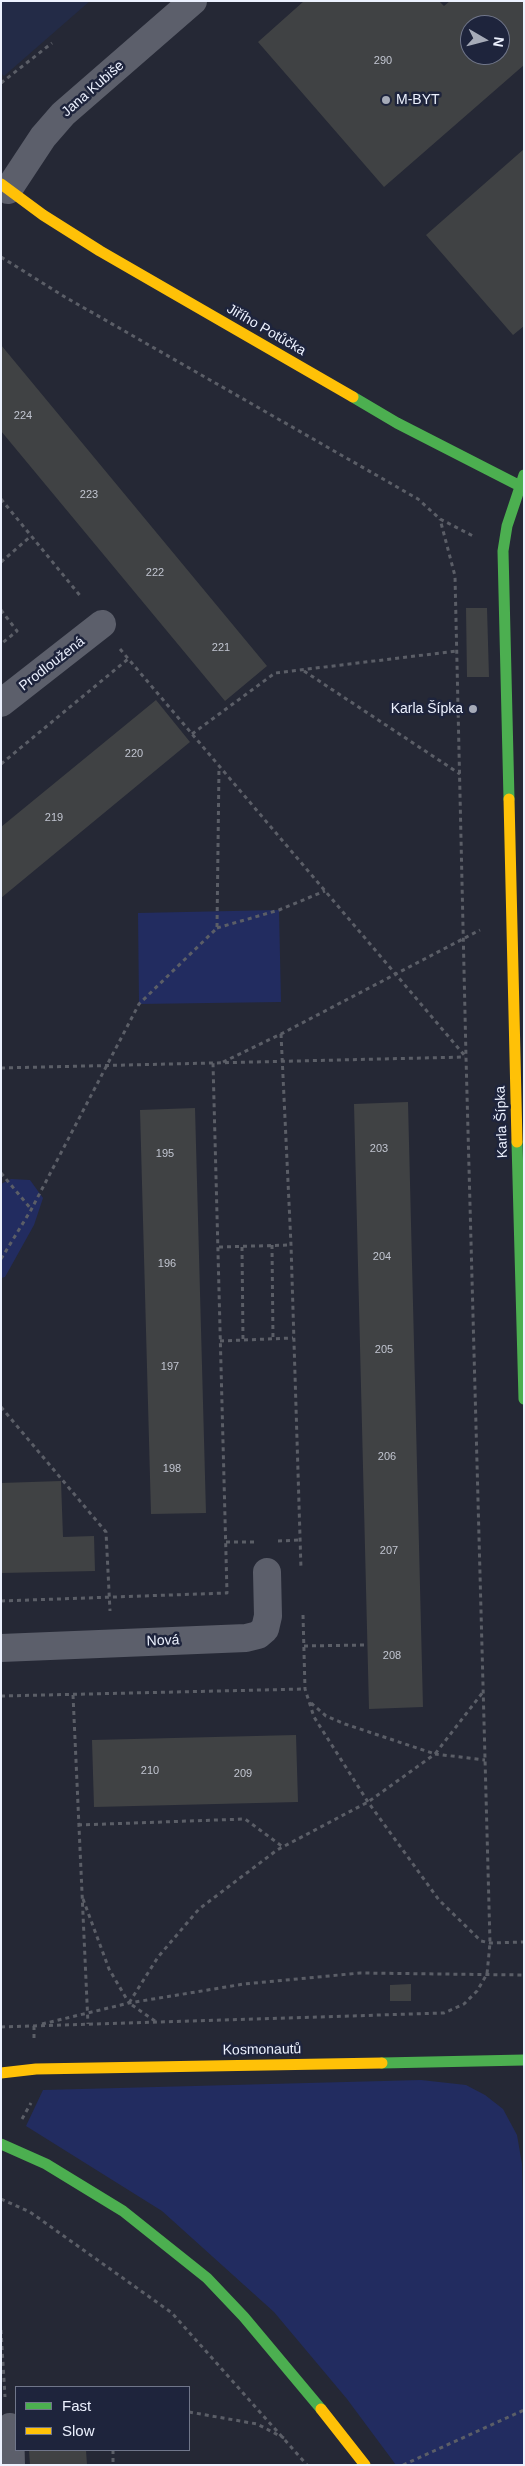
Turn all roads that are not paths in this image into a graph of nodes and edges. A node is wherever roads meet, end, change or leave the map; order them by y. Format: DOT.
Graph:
graph roads {
  1 [pos="193,1"];
  2 [pos="5,187"];
  3 [pos="522,483"];
  4 [pos="102,624"];
  5 [pos="1,703"];
  6 [pos="524,1399"];
  7 [pos="267,1572"];
  8 [pos="1,1648"];
  9 [pos="524,2060"];
  10 [pos="1,2073"];
  11 [pos="1,2144"];
  12 [pos="10,2427"];
  13 [pos="11,2465"];
  14 [pos="365,2465"];
  1 -- 2 [label="street, Jana Kubiše"];
  2 -- 3 [label="street, Jiřího Potůčka"];
  3 -- 6 [label="street, Karla Šípka"];
  4 -- 5 [label="street, Prodloužená"];
  7 -- 8 [label="street, Nová"];
  9 -- 10 [label="street, Kosmonautů"];
  11 -- 14 [label="street"];
  12 -- 13 [label="street"];
}
